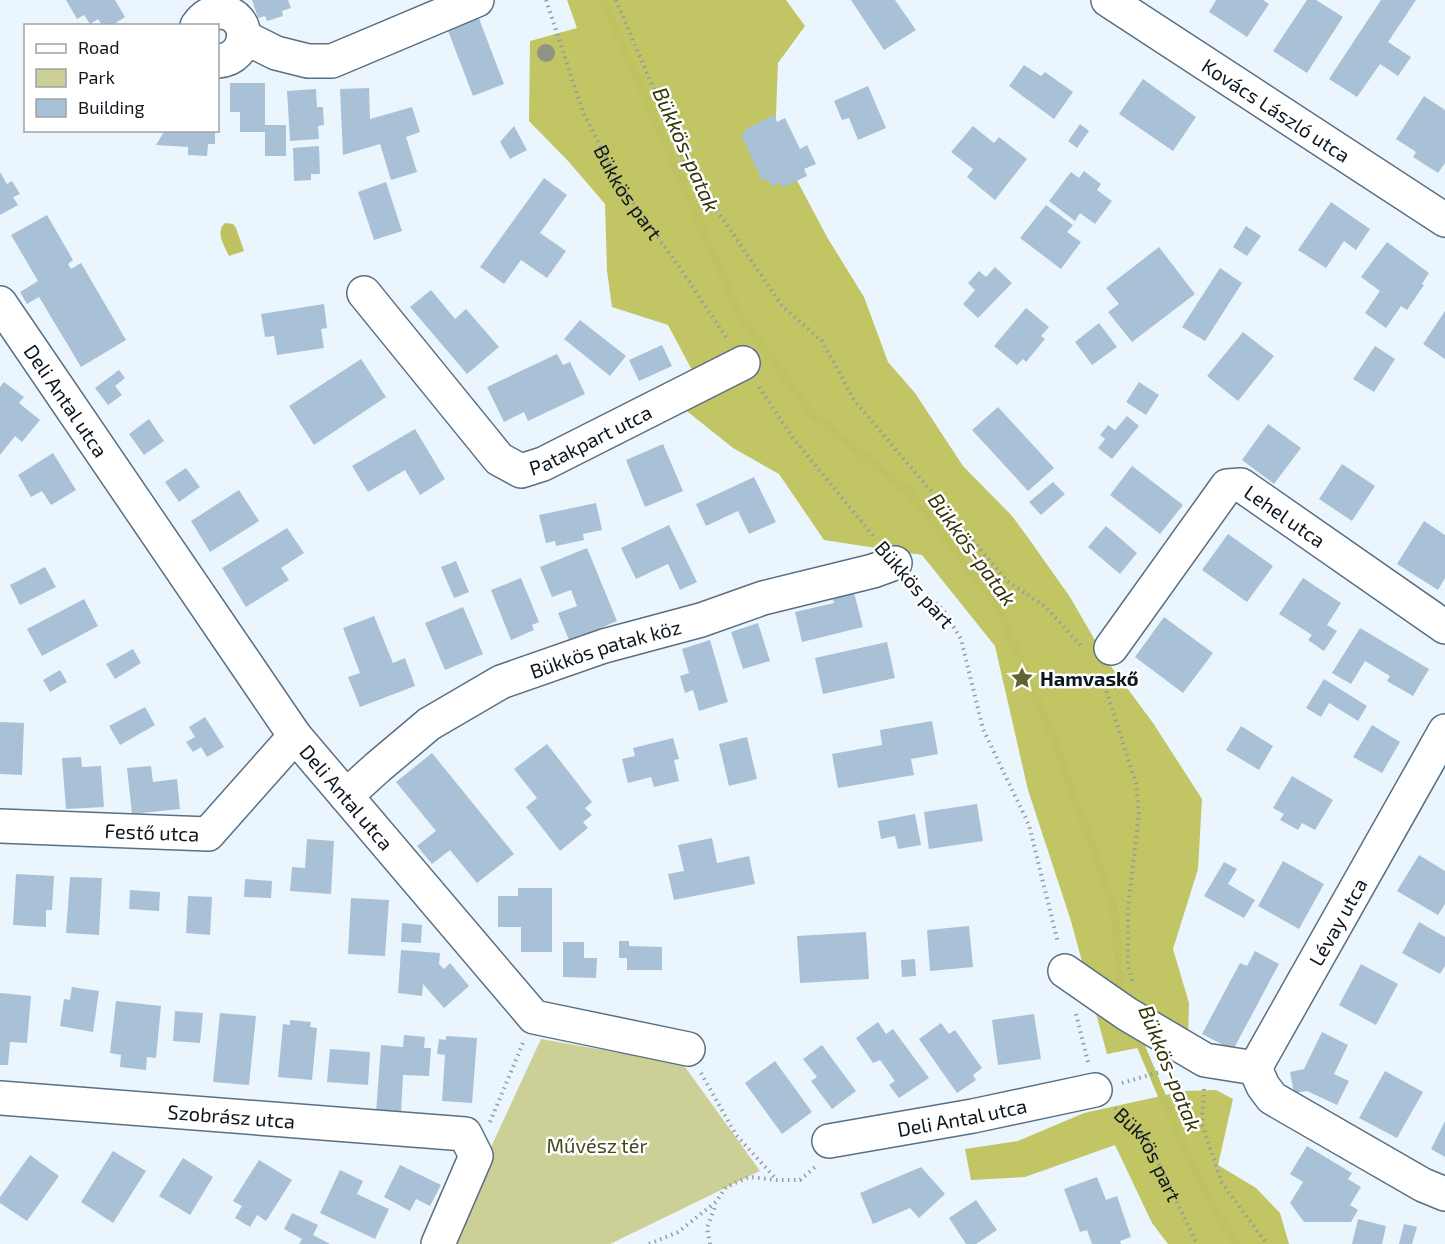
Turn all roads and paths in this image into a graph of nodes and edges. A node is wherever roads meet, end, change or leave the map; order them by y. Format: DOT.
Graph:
graph roads {
  1 [pos="477,0"];
  2 [pos="546,0"];
  3 [pos="616,0"];
  4 [pos="1108,0"];
  5 [pos="198,24"];
  6 [pos="244,36"];
  7 [pos="219,61"];
  8 [pos="1445,220"];
  9 [pos="364,293"];
  10 [pos="3,316"];
  11 [pos="743,363"];
  12 [pos="895,563"];
  13 [pos="1445,627"];
  14 [pos="1098,654"];
  15 [pos="1445,731"];
  16 [pos="296,736"];
  17 [pos="346,796"];
  18 [pos="0,826"];
  19 [pos="1065,971"];
  20 [pos="1134,985"];
  21 [pos="534,1017"];
  22 [pos="688,1048"];
  23 [pos="1205,1060"];
  24 [pos="1255,1068"];
  25 [pos="1095,1090"];
  26 [pos="0,1098"];
  27 [pos="829,1141"];
  28 [pos="471,1145"];
  29 [pos="777,1180"];
  30 [pos="1445,1194"];
  31 [pos="716,1202"];
  32 [pos="438,1244"];
  33 [pos="649,1244"];
  34 [pos="710,1244"];
  35 [pos="1197,1244"];
  36 [pos="1267,1244"];
  1 -- 6 [label="street"];
  2 -- 11 [label="path, Bükkös part"];
  3 -- 14 [label="path"];
  4 -- 8 [label="street, Kovács László utca"];
  5 -- 6 [label="street"];
  6 -- 7 [label="street"];
  9 -- 11 [label="street, Patakpart utca"];
  10 -- 16 [label="street, Deli Antal utca"];
  11 -- 12 [label="path, Bükkös part"];
  12 -- 17 [label="street, Bükkös patak köz"];
  12 -- 19 [label="path, Bükkös part"];
  13 -- 14 [label="street, Lehel utca"];
  14 -- 20 [label="path"];
  15 -- 24 [label="street, Lévay utca"];
  16 -- 17 [label="street, Deli Antal utca"];
  16 -- 18 [label="street, Festő utca"];
  17 -- 21 [label="street, Deli Antal utca"];
  19 -- 23 [label="street"];
  19 -- 25 [label="path, Bükkös part"];
  21 -- 22 [label="street"];
  21 -- 28 [label="path"];
  22 -- 29 [label="path"];
  23 -- 24 [label="street"];
  23 -- 25 [label="path"];
  23 -- 36 [label="path"];
  24 -- 30 [label="street"];
  25 -- 27 [label="street, Deli Antal utca"];
  25 -- 35 [label="path, Bükkös part"];
  26 -- 28 [label="street, Szobrász utca"];
  27 -- 29 [label="path"];
  28 -- 32 [label="street"];
  29 -- 31 [label="path"];
  31 -- 33 [label="path"];
  31 -- 34 [label="path"];
}
